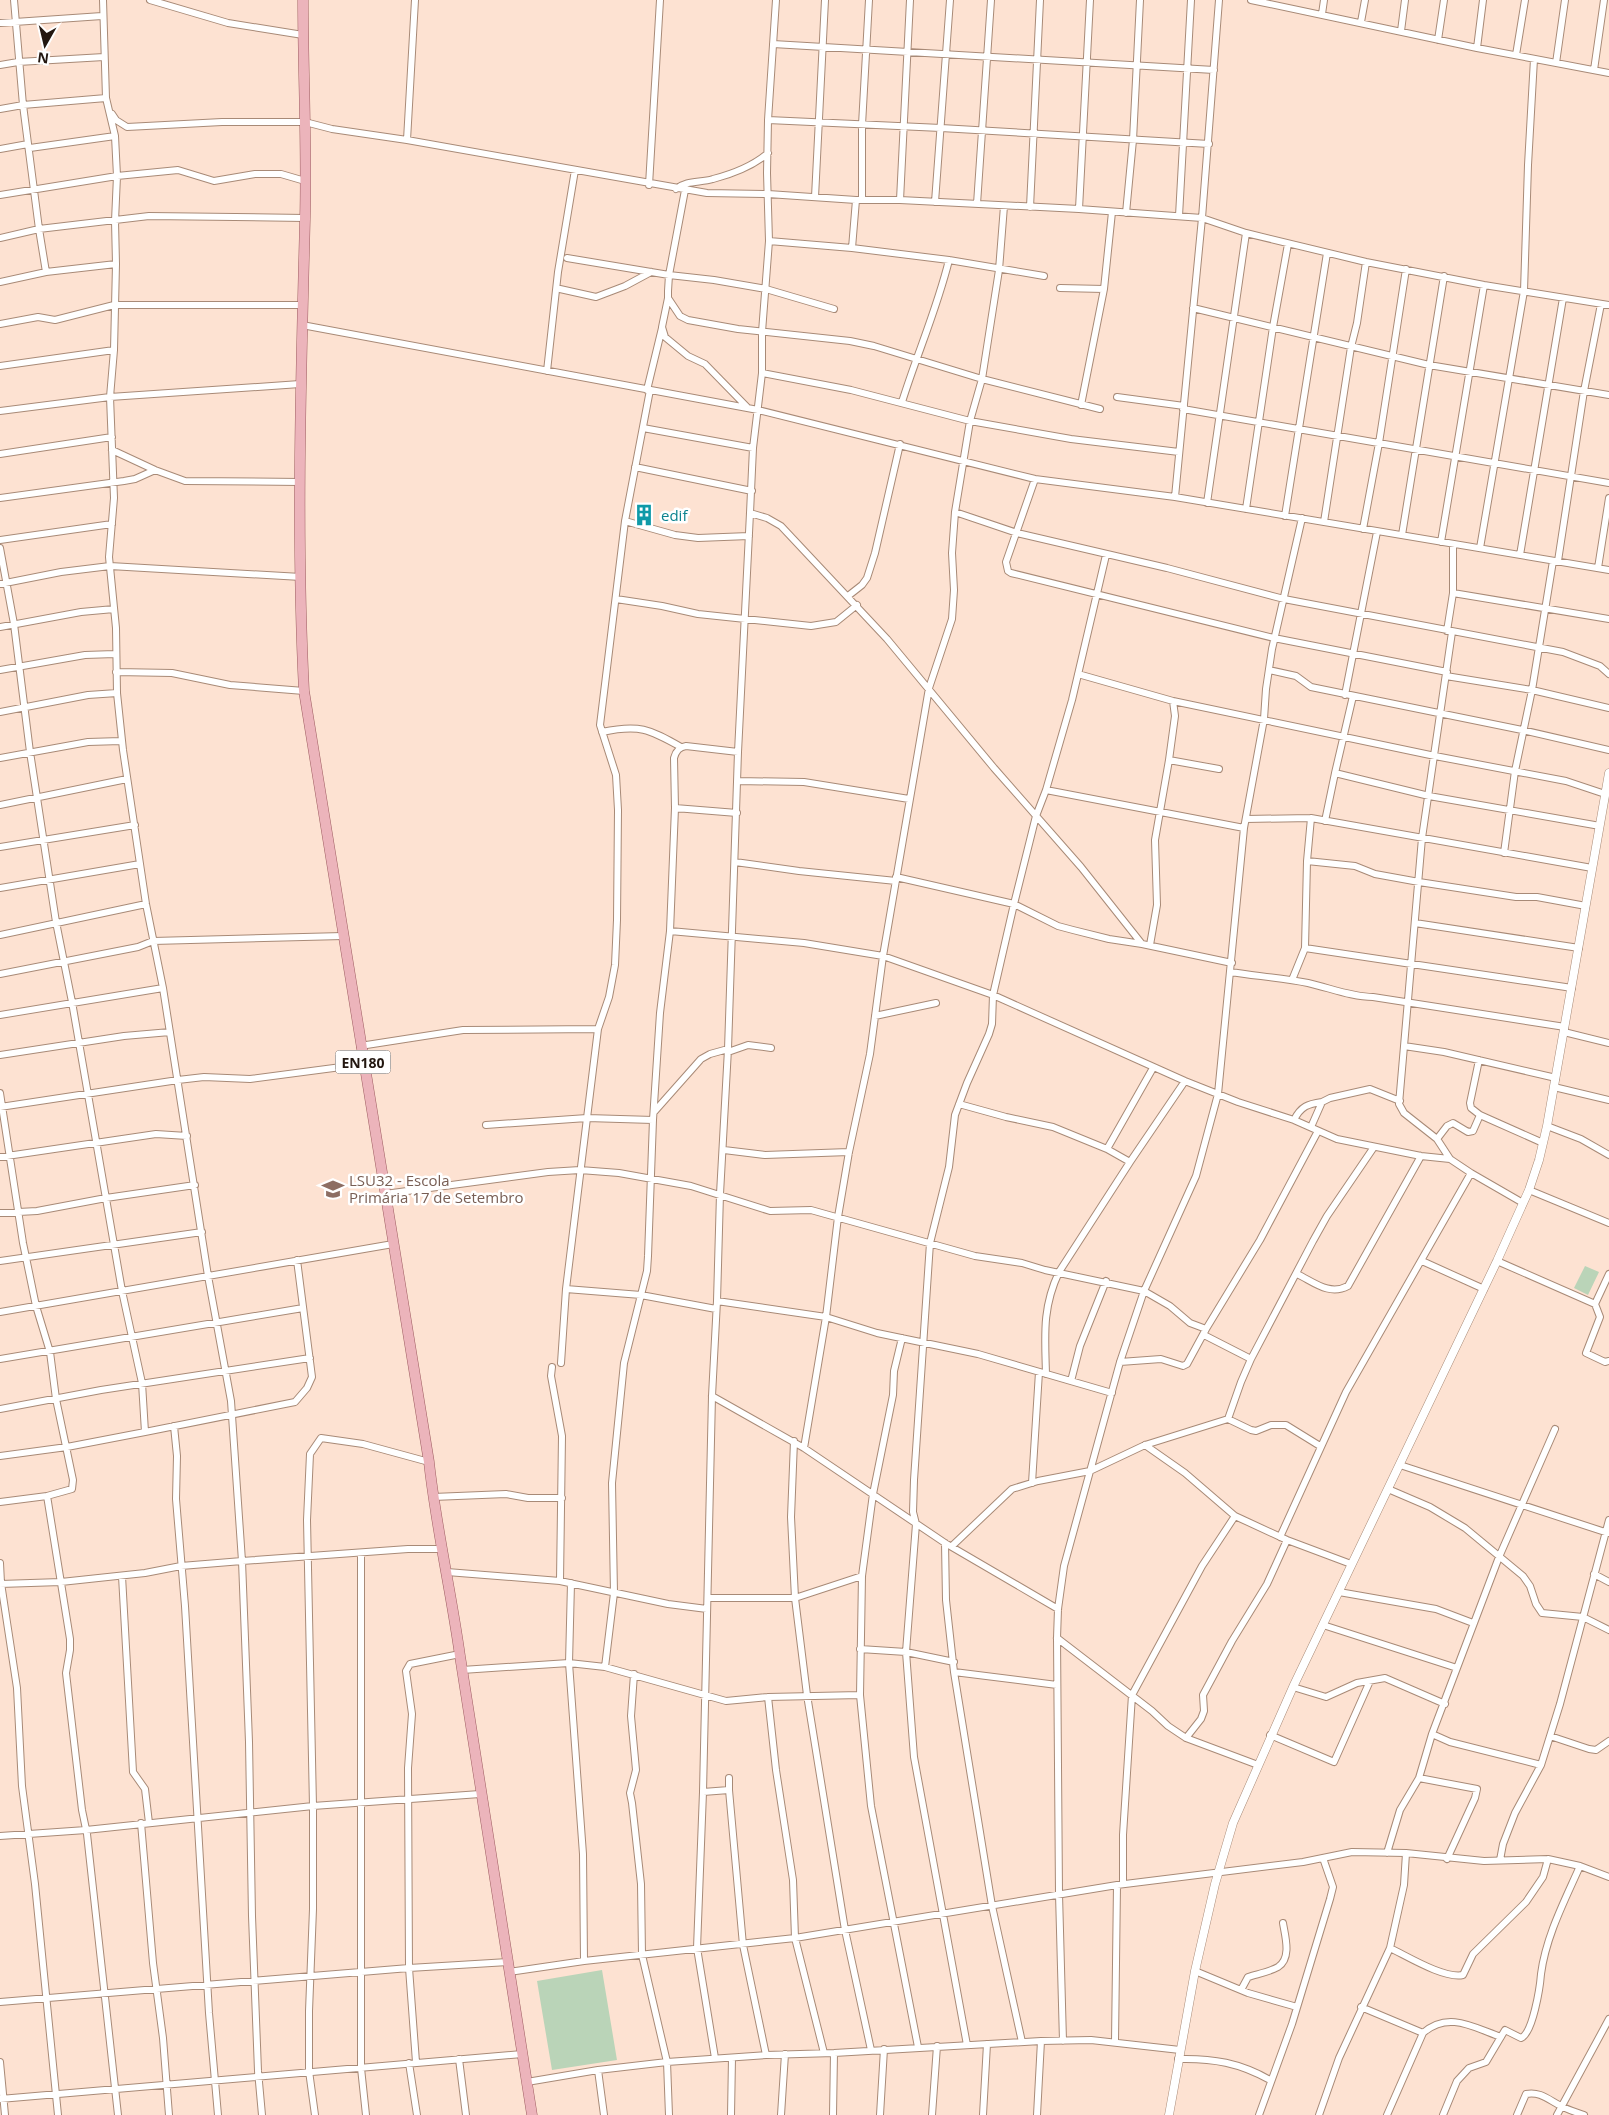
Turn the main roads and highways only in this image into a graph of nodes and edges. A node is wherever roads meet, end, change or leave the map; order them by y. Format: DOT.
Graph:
graph roads {
  1 [pos="303,0"];
  2 [pos="532,2115"];
  1 -- 2 [label="main road, EN180"];
}
